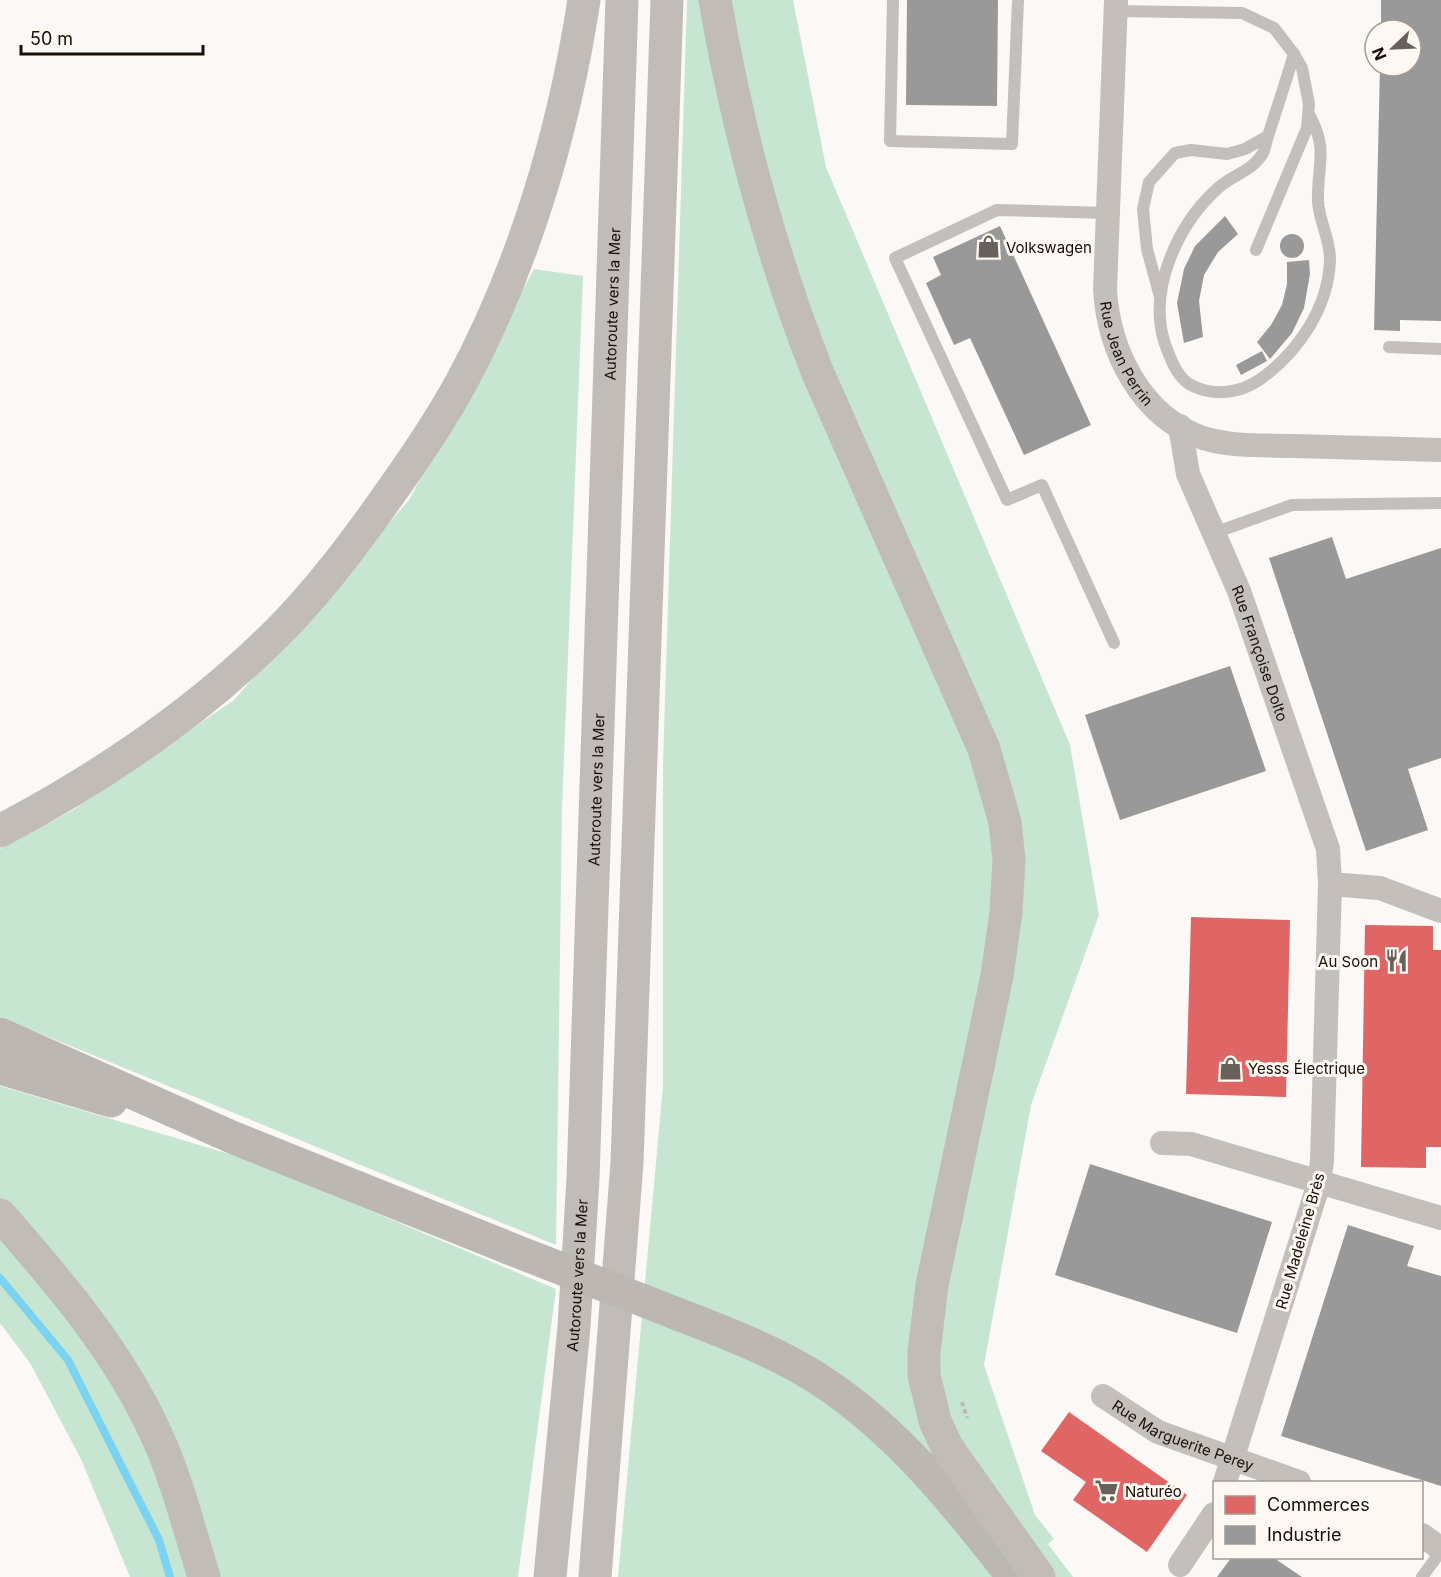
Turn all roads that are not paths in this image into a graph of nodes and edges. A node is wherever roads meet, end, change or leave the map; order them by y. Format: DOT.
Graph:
graph roads {
  1 [pos="584,0"];
  2 [pos="622,0"];
  3 [pos="667,0"];
  4 [pos="715,0"];
  5 [pos="893,0"];
  6 [pos="1018,0"];
  7 [pos="1116,5"];
  8 [pos="1294,54"];
  9 [pos="1309,114"];
  10 [pos="1268,136"];
  11 [pos="1108,213"];
  12 [pos="1257,250"];
  13 [pos="1161,301"];
  14 [pos="1389,347"];
  15 [pos="1441,349"];
  16 [pos="1180,426"];
  17 [pos="1441,450"];
  18 [pos="1441,503"];
  19 [pos="1214,533"];
  20 [pos="1114,643"];
  21 [pos="0,831"];
  22 [pos="1330,884"];
  23 [pos="1441,910"];
  24 [pos="0,1034"];
  25 [pos="0,1068"];
  26 [pos="234,1138"];
  27 [pos="1162,1143"];
  28 [pos="1319,1183"];
  29 [pos="0,1215"];
  30 [pos="1441,1218"];
  31 [pos="1103,1396"];
  32 [pos="1229,1471"];
  33 [pos="1293,1481"];
  34 [pos="1213,1517"];
  35 [pos="1423,1536"];
  36 [pos="1441,1550"];
  37 [pos="1180,1565"];
  38 [pos="204,1577"];
  39 [pos="550,1577"];
  40 [pos="595,1577"];
  41 [pos="1013,1577"];
  42 [pos="1039,1577"];
  43 [pos="1422,1577"];
  1 -- 21 [label="highway"];
  2 -- 39 [label="highway, Autoroute vers la Mer"];
  3 -- 40 [label="highway"];
  4 -- 42 [label="highway"];
  5 -- 6 [label="lane"];
  7 -- 8 [label="lane"];
  7 -- 11 [label="street, Rue Jean Perrin"];
  8 -- 9 [label="lane"];
  8 -- 10 [label="lane"];
  9 -- 12 [label="lane"];
  9 -- 13 [label="lane"];
  10 -- 13 [label="lane"];
  10 -- 13 [label="lane"];
  11 -- 16 [label="street, Rue Jean Perrin"];
  11 -- 20 [label="lane"];
  14 -- 15 [label="lane"];
  16 -- 17 [label="street, Rue Jean Perrin"];
  16 -- 19 [label="street, Rue Françoise Dolto"];
  18 -- 19 [label="lane"];
  19 -- 22 [label="street, Rue Françoise Dolto"];
  22 -- 23 [label="street"];
  22 -- 28 [label="street, Rue Madeleine Brès"];
  24 -- 26 [label="main road"];
  25 -- 26 [label="main road"];
  26 -- 41 [label="main road, bridge"];
  27 -- 28 [label="street"];
  28 -- 30 [label="street"];
  28 -- 32 [label="street, Rue Madeleine Brès"];
  29 -- 38 [label="highway"];
  31 -- 32 [label="street, Rue Marguerite Perey"];
  32 -- 33 [label="street, Rue Marguerite Perey"];
  34 -- 37 [label="street"];
  35 -- 36 [label="street"];
  36 -- 43 [label="lane"];
}
